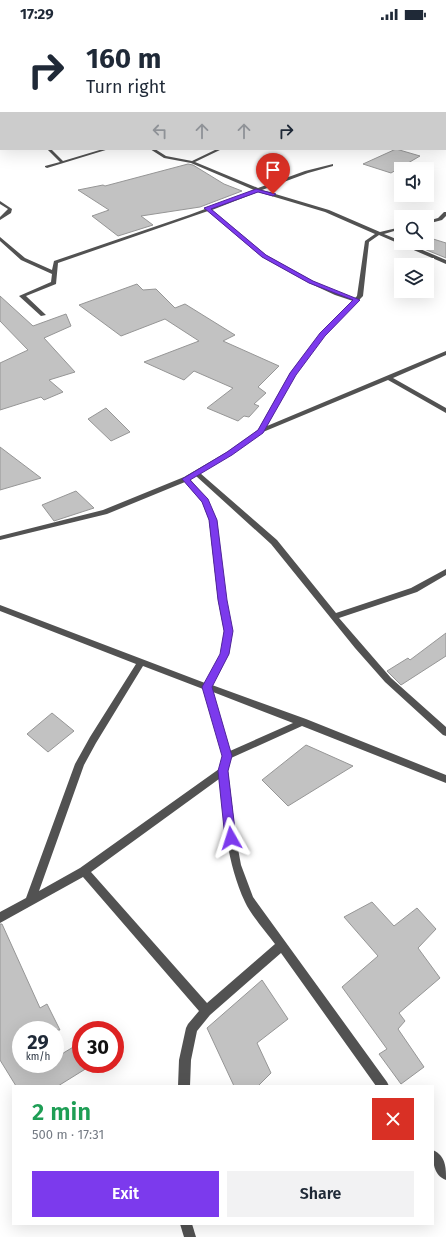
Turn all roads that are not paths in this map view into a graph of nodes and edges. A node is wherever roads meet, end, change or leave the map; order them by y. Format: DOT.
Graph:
graph roads {
  1 [pos="50,150"];
  2 [pos="89,150"];
  3 [pos="104,150"];
  4 [pos="154,150"];
  5 [pos="218,150"];
  6 [pos="93,153"];
  7 [pos="62,162"];
  8 [pos="192,162"];
  9 [pos="332,165"];
  10 [pos="47,167"];
  11 [pos="258,190"];
  12 [pos="0,202"];
  13 [pos="207,208"];
  14 [pos="446,213"];
  15 [pos="0,219"];
  16 [pos="434,221"];
  17 [pos="394,230"];
  18 [pos="378,234"];
  19 [pos="1,241"];
  20 [pos="446,262"];
  21 [pos="55,273"];
  22 [pos="356,300"];
  23 [pos="43,315"];
  24 [pos="446,353"];
  25 [pos="389,378"];
  26 [pos="446,411"];
  27 [pos="261,431"];
  28 [pos="196,473"];
  29 [pos="186,479"];
  30 [pos="0,538"];
  31 [pos="446,572"];
  32 [pos="0,608"];
  33 [pos="335,616"];
  34 [pos="142,661"];
  35 [pos="207,687"];
  36 [pos="303,722"];
  37 [pos="446,732"];
  38 [pos="227,756"];
  39 [pos="223,771"];
  40 [pos="446,779"];
  41 [pos="84,871"];
  42 [pos="30,901"];
  43 [pos="0,918"];
  44 [pos="281,946"];
  45 [pos="206,1011"];
  46 [pos="184,1085"];
  47 [pos="382,1085"];
  48 [pos="434,1157"];
  49 [pos="446,1174"];
  50 [pos="186,1225"];
  51 [pos="190,1237"];
  1 -- 7 [label="street"];
  2 -- 6 [label="street"];
  3 -- 6 [label="street"];
  4 -- 8 [label="street"];
  5 -- 8 [label="street"];
  6 -- 7 [label="street"];
  7 -- 10 [label="street"];
  8 -- 11 [label="street"];
  9 -- 11 [label="street"];
  11 -- 13 [label="street"];
  11 -- 18 [label="street"];
  12 -- 15 [label="street"];
  13 -- 21 [label="street"];
  13 -- 22 [label="street"];
  14 -- 16 [label="street"];
  17 -- 18 [label="street"];
  18 -- 20 [label="street"];
  18 -- 22 [label="street"];
  19 -- 21 [label="street"];
  21 -- 23 [label="street"];
  22 -- 27 [label="street"];
  24 -- 25 [label="street"];
  25 -- 26 [label="street"];
  25 -- 27 [label="street"];
  27 -- 28 [label="street"];
  28 -- 29 [label="street"];
  28 -- 33 [label="street"];
  29 -- 30 [label="street"];
  29 -- 35 [label="street"];
  31 -- 33 [label="street"];
  32 -- 34 [label="street"];
  33 -- 37 [label="street"];
  34 -- 35 [label="street"];
  34 -- 42 [label="street"];
  35 -- 36 [label="street"];
  35 -- 38 [label="street"];
  36 -- 38 [label="street"];
  36 -- 40 [label="street"];
  38 -- 39 [label="street"];
  39 -- 41 [label="street"];
  39 -- 44 [label="street"];
  41 -- 42 [label="street"];
  41 -- 45 [label="street"];
  42 -- 43 [label="street"];
  44 -- 45 [label="street"];
  44 -- 47 [label="street"];
  45 -- 46 [label="street"];
  48 -- 49 [label="street"];
  50 -- 51 [label="street"];
}
